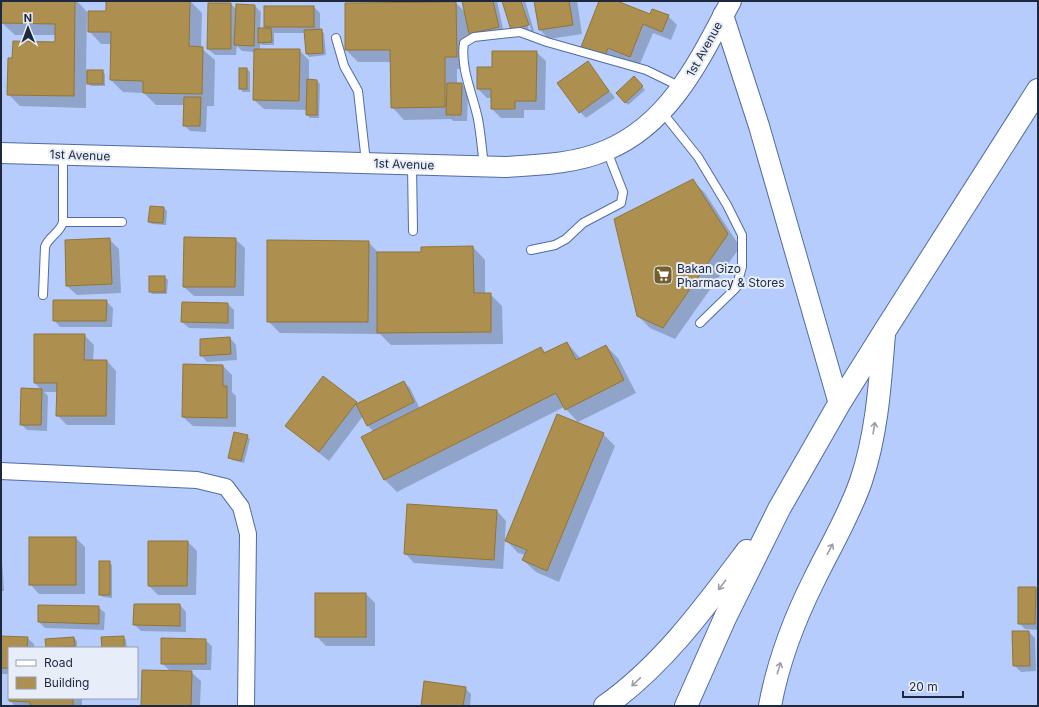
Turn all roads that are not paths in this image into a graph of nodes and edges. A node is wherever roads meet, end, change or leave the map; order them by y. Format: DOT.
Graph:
graph roads {
  1 [pos="727,8"];
  2 [pos="336,38"];
  3 [pos="683,87"];
  4 [pos="1038,90"];
  5 [pos="661,111"];
  6 [pos="607,150"];
  7 [pos="1,152"];
  8 [pos="63,154"];
  9 [pos="366,163"];
  10 [pos="412,165"];
  11 [pos="484,167"];
  12 [pos="63,222"];
  13 [pos="122,222"];
  14 [pos="413,231"];
  15 [pos="530,250"];
  16 [pos="43,295"];
  17 [pos="700,323"];
  18 [pos="884,332"];
  19 [pos="839,404"];
  20 [pos="1,471"];
  21 [pos="779,509"];
  22 [pos="246,706"];
  23 [pos="605,706"];
  24 [pos="686,706"];
  25 [pos="770,706"];
  1 -- 3 [label="street, 1st Avenue"];
  1 -- 19 [label="street"];
  2 -- 9 [label="lane"];
  3 -- 5 [label="street, 1st Avenue"];
  3 -- 11 [label="lane"];
  4 -- 18 [label="main road"];
  5 -- 6 [label="street, 1st Avenue"];
  5 -- 17 [label="lane"];
  6 -- 11 [label="street, 1st Avenue"];
  6 -- 15 [label="lane"];
  7 -- 8 [label="street, 1st Avenue"];
  8 -- 9 [label="street, 1st Avenue"];
  8 -- 12 [label="lane"];
  9 -- 10 [label="street, 1st Avenue"];
  10 -- 11 [label="street, 1st Avenue"];
  10 -- 14 [label="lane"];
  12 -- 13 [label="lane"];
  12 -- 16 [label="lane"];
  18 -- 19 [label="main road"];
  25 -- 18 [label="main road, one-way"];
  19 -- 21 [label="main road"];
  20 -- 22 [label="street"];
  21 -- 23 [label="main road, one-way"];
  21 -- 24 [label="main road"];
}
